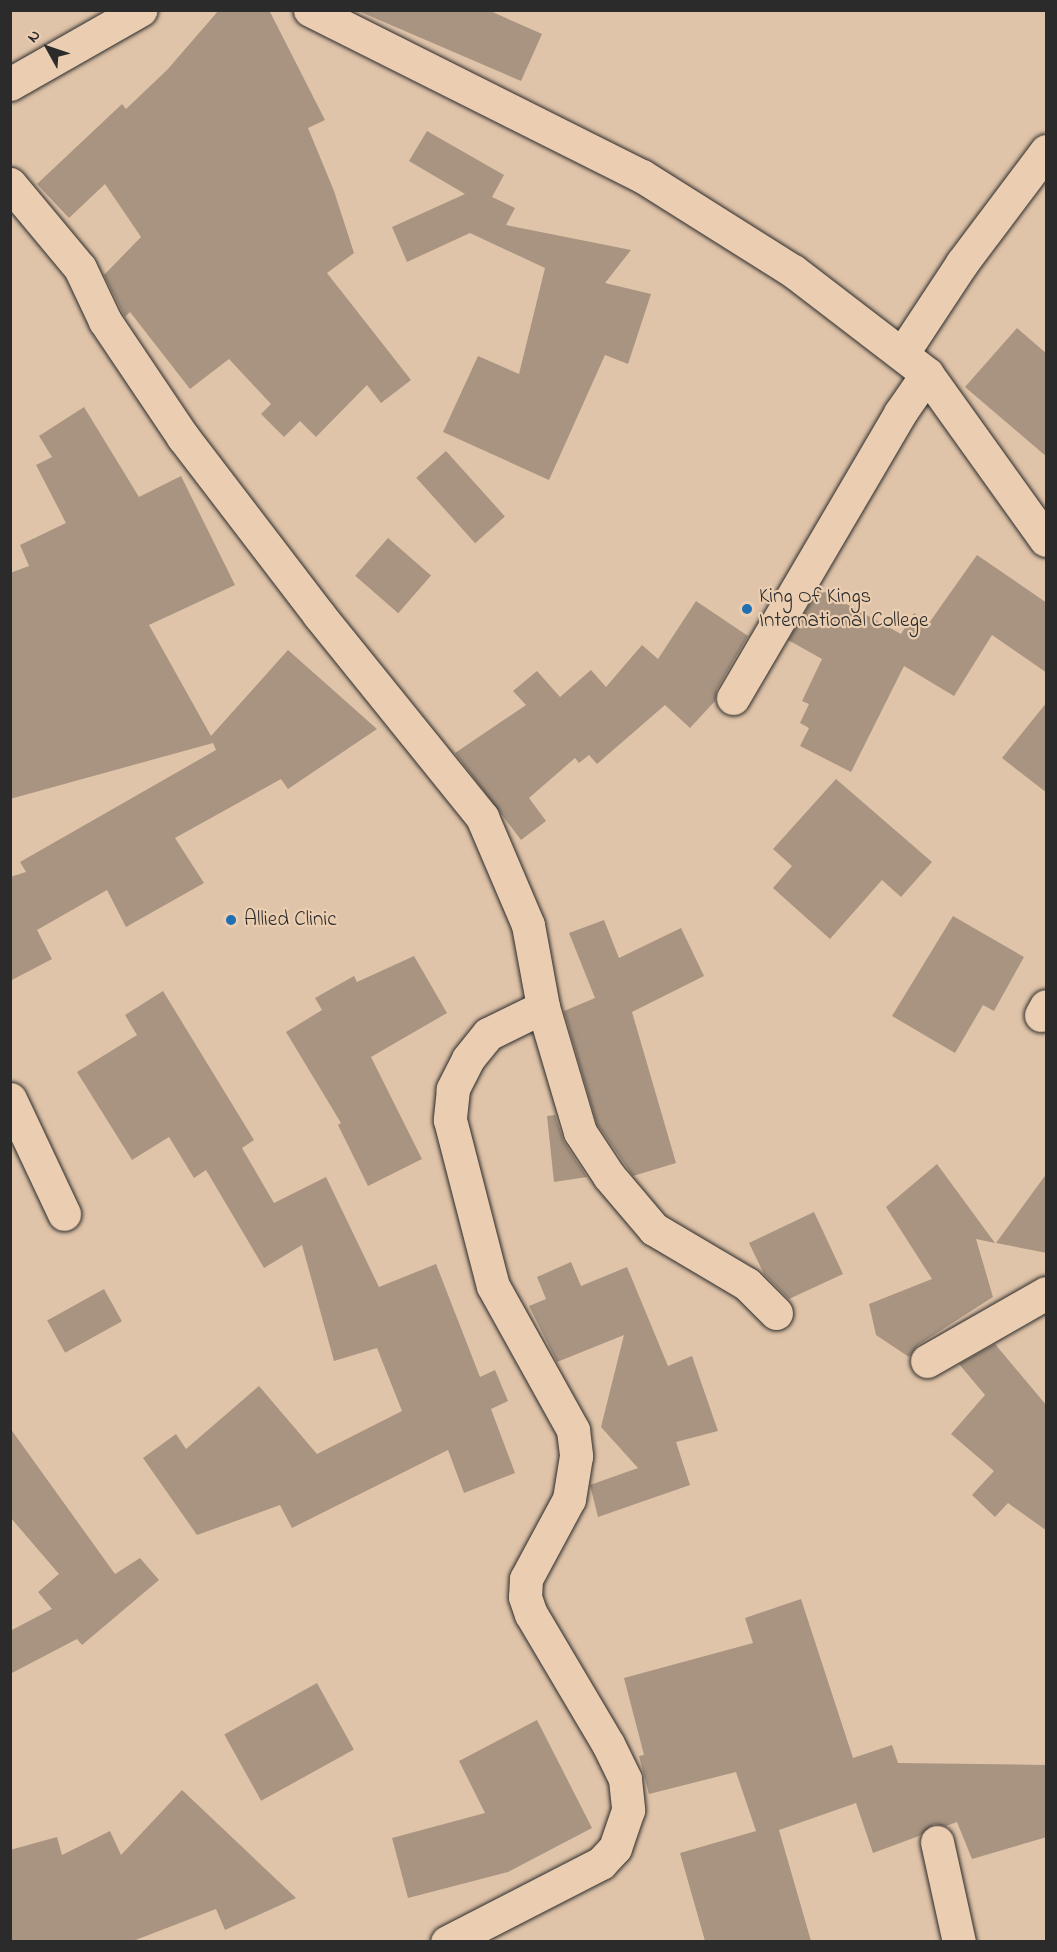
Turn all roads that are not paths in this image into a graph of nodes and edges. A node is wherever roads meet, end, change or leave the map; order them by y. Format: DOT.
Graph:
graph roads {
  1 [pos="140,10"];
  2 [pos="310,10"];
  3 [pos="10,84"];
  4 [pos="1047,151"];
  5 [pos="10,184"];
  6 [pos="902,354"];
  7 [pos="927,374"];
  8 [pos="1047,540"];
  9 [pos="733,698"];
  10 [pos="543,1007"];
  11 [pos="10,1099"];
  12 [pos="64,1214"];
  13 [pos="1047,1293"];
  14 [pos="776,1313"];
  15 [pos="927,1361"];
  16 [pos="937,1842"];
  17 [pos="447,1941"];
  18 [pos="959,1941"];
  1 -- 3 [label="street"];
  2 -- 6 [label="street"];
  4 -- 6 [label="street"];
  5 -- 10 [label="street"];
  6 -- 7 [label="street"];
  7 -- 8 [label="street"];
  7 -- 9 [label="street"];
  10 -- 14 [label="street"];
  10 -- 17 [label="street"];
  11 -- 12 [label="street"];
  13 -- 15 [label="street"];
  16 -- 18 [label="street"];
}
